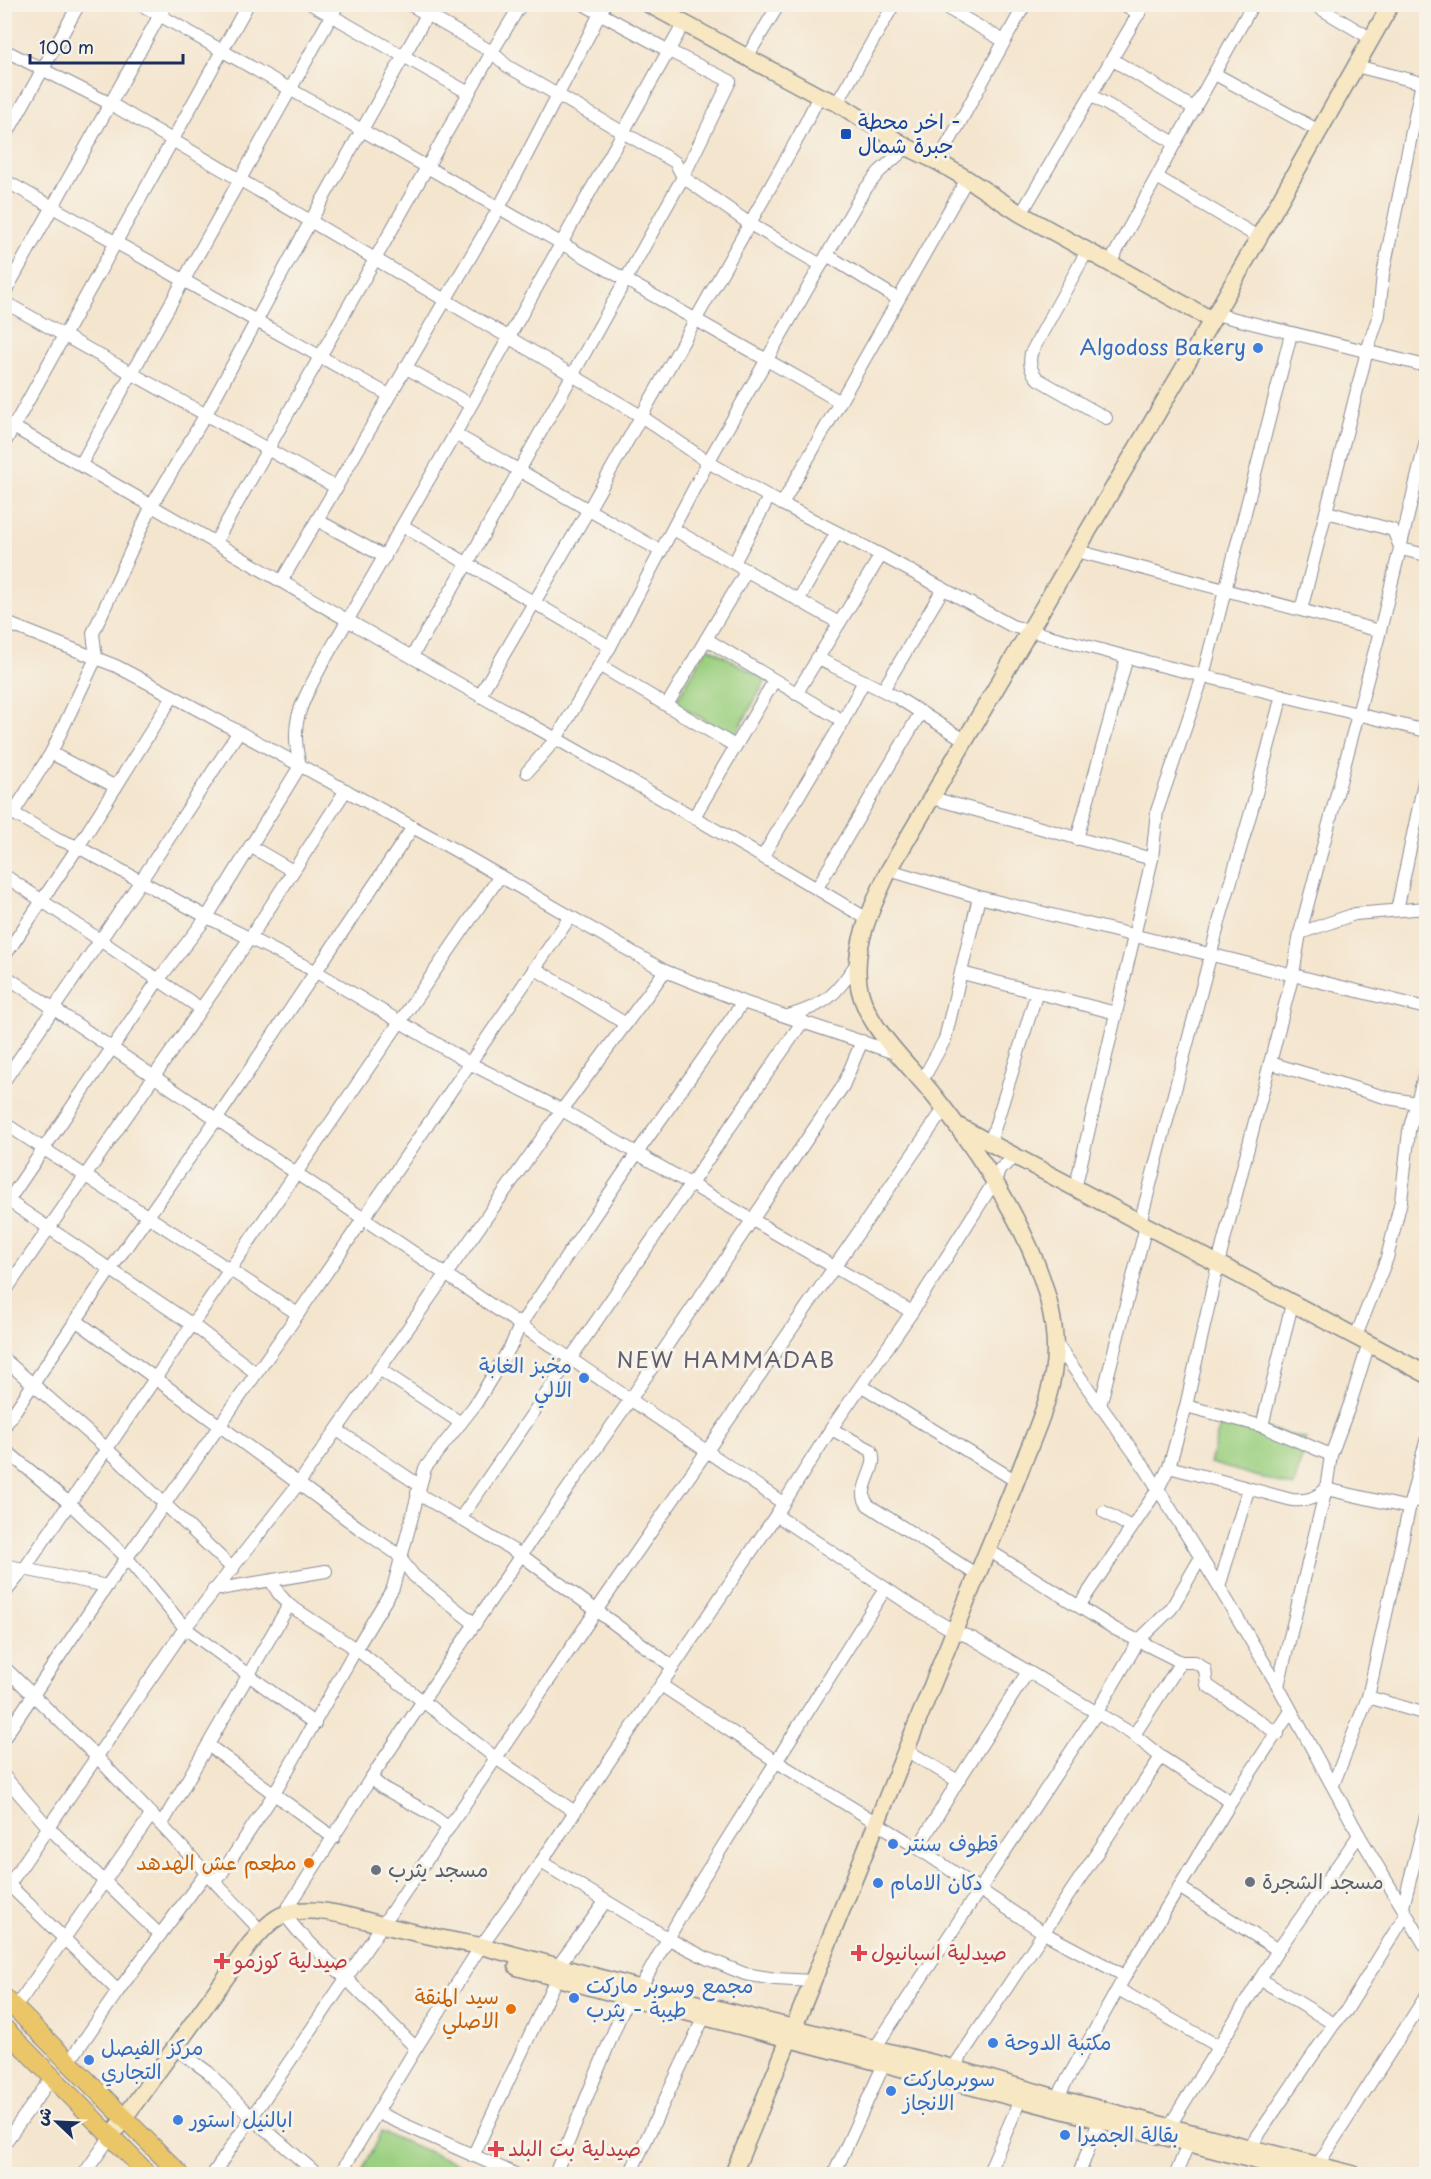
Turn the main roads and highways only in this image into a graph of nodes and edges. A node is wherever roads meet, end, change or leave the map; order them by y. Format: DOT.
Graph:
graph roads {
  1 [pos="10,2002"];
  2 [pos="4,2028"];
  3 [pos="148,2175"];
  4 [pos="180,2175"];
  1 -- 4 [label="main road"];
  2 -- 3 [label="main road"];
}
